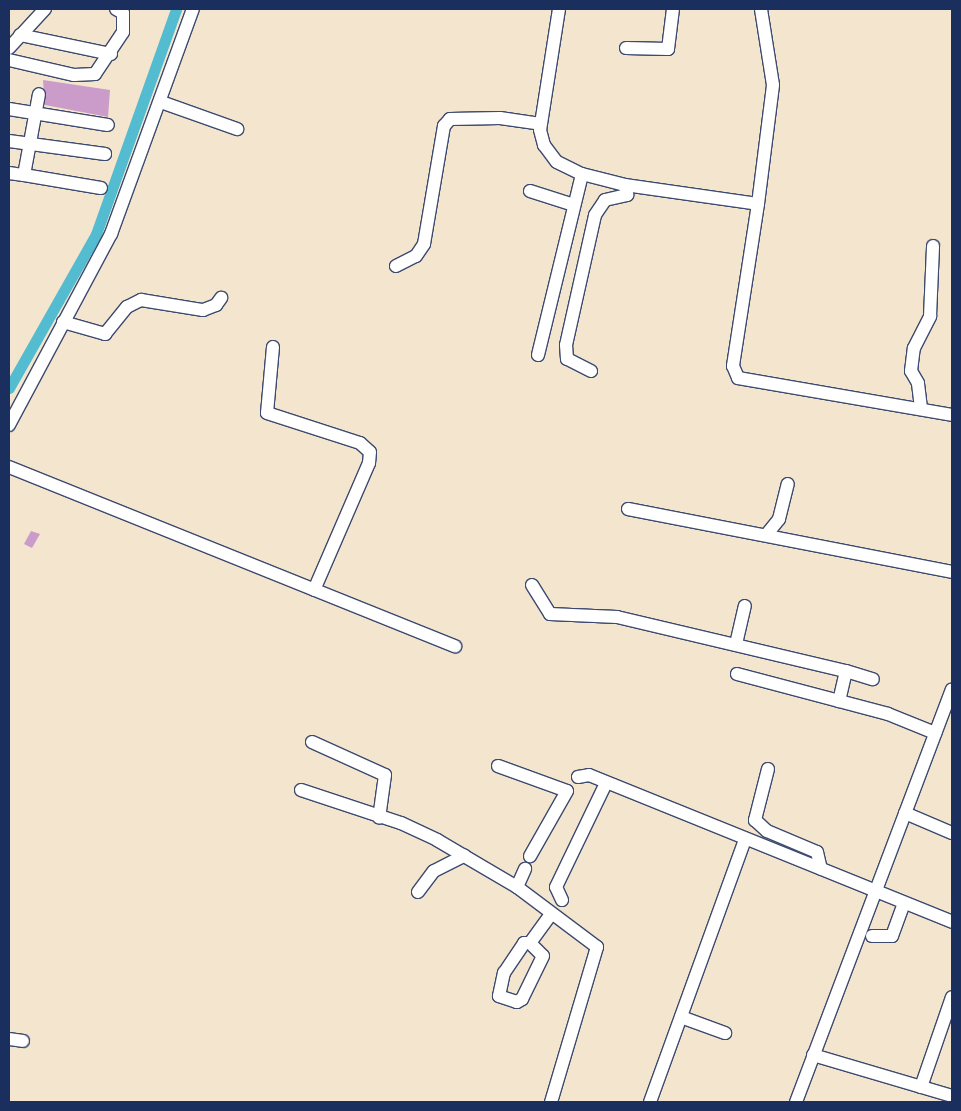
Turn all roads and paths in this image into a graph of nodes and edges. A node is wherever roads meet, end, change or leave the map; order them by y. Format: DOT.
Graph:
graph roads {
  1 [pos="45,9"];
  2 [pos="116,9"];
  3 [pos="192,9"];
  4 [pos="559,9"];
  5 [pos="673,9"];
  6 [pos="761,9"];
  7 [pos="20,35"];
  8 [pos="9,48"];
  9 [pos="626,48"];
  10 [pos="111,54"];
  11 [pos="9,60"];
  12 [pos="39,94"];
  13 [pos="161,102"];
  14 [pos="9,109"];
  15 [pos="34,114"];
  16 [pos="541,124"];
  17 [pos="108,125"];
  18 [pos="237,129"];
  19 [pos="9,140"];
  20 [pos="28,143"];
  21 [pos="105,154"];
  22 [pos="9,173"];
  23 [pos="582,174"];
  24 [pos="24,175"];
  25 [pos="625,185"];
  26 [pos="100,188"];
  27 [pos="530,191"];
  28 [pos="758,204"];
  29 [pos="574,205"];
  30 [pos="933,246"];
  31 [pos="396,266"];
  32 [pos="221,298"];
  33 [pos="63,322"];
  34 [pos="274,347"];
  35 [pos="538,355"];
  36 [pos="591,371"];
  37 [pos="921,408"];
  38 [pos="952,415"];
  39 [pos="9,425"];
  40 [pos="9,467"];
  41 [pos="788,484"];
  42 [pos="628,509"];
  43 [pos="767,534"];
  44 [pos="952,572"];
  45 [pos="532,585"];
  46 [pos="314,590"];
  47 [pos="745,606"];
  48 [pos="736,644"];
  49 [pos="455,646"];
  50 [pos="846,671"];
  51 [pos="737,674"];
  52 [pos="872,679"];
  53 [pos="952,689"];
  54 [pos="839,701"];
  55 [pos="935,733"];
  56 [pos="312,742"];
  57 [pos="498,766"];
  58 [pos="768,769"];
  59 [pos="578,777"];
  60 [pos="606,783"];
  61 [pos="301,790"];
  62 [pos="905,813"];
  63 [pos="379,818"];
  64 [pos="952,833"];
  65 [pos="746,840"];
  66 [pos="464,856"];
  67 [pos="530,856"];
  68 [pos="525,869"];
  69 [pos="820,869"];
  70 [pos="518,887"];
  71 [pos="876,891"];
  72 [pos="418,892"];
  73 [pos="562,900"];
  74 [pos="904,902"];
  75 [pos="551,914"];
  76 [pos="952,922"];
  77 [pos="872,936"];
  78 [pos="530,943"];
  79 [pos="952,997"];
  80 [pos="681,1017"];
  81 [pos="725,1033"];
  82 [pos="9,1039"];
  83 [pos="24,1041"];
  84 [pos="813,1055"];
  85 [pos="921,1087"];
  86 [pos="952,1096"];
  87 [pos="551,1102"];
  88 [pos="650,1102"];
  89 [pos="796,1102"];
  1 -- 7 [label="street"];
  2 -- 10 [label="street"];
  3 -- 13 [label="street"];
  4 -- 16 [label="street"];
  5 -- 9 [label="street"];
  6 -- 28 [label="street"];
  7 -- 8 [label="street"];
  7 -- 10 [label="street"];
  10 -- 11 [label="street"];
  12 -- 15 [label="street"];
  13 -- 18 [label="street"];
  13 -- 33 [label="street"];
  14 -- 15 [label="street"];
  15 -- 17 [label="street"];
  15 -- 20 [label="street"];
  16 -- 23 [label="street"];
  16 -- 31 [label="street"];
  19 -- 20 [label="street"];
  20 -- 21 [label="street"];
  20 -- 24 [label="street"];
  22 -- 24 [label="street"];
  23 -- 25 [label="street"];
  23 -- 29 [label="street"];
  24 -- 26 [label="street"];
  25 -- 28 [label="street"];
  25 -- 36 [label="street"];
  27 -- 29 [label="street"];
  28 -- 37 [label="street"];
  29 -- 35 [label="street"];
  30 -- 37 [label="street"];
  32 -- 33 [label="street"];
  33 -- 39 [label="street"];
  34 -- 46 [label="street"];
  37 -- 38 [label="street"];
  40 -- 46 [label="street"];
  41 -- 43 [label="street"];
  42 -- 43 [label="street"];
  43 -- 44 [label="street"];
  45 -- 48 [label="street"];
  46 -- 49 [label="street"];
  47 -- 48 [label="street"];
  48 -- 50 [label="street"];
  50 -- 52 [label="street"];
  50 -- 54 [label="street"];
  51 -- 54 [label="street"];
  53 -- 55 [label="street"];
  54 -- 55 [label="street"];
  55 -- 62 [label="street"];
  56 -- 63 [label="street"];
  57 -- 67 [label="street"];
  58 -- 69 [label="street"];
  59 -- 60 [label="street"];
  60 -- 65 [label="street"];
  60 -- 73 [label="street"];
  61 -- 63 [label="street"];
  62 -- 64 [label="street"];
  62 -- 71 [label="street"];
  63 -- 66 [label="street"];
  65 -- 69 [label="street"];
  65 -- 80 [label="street"];
  66 -- 70 [label="street"];
  66 -- 72 [label="street"];
  68 -- 70 [label="street"];
  69 -- 71 [label="street"];
  70 -- 75 [label="street"];
  71 -- 74 [label="street"];
  71 -- 84 [label="street"];
  74 -- 76 [label="street"];
  74 -- 77 [label="street"];
  75 -- 78 [label="street"];
  75 -- 87 [label="street"];
  78 -- 78 [label="street"];
  79 -- 85 [label="street"];
  80 -- 81 [label="street"];
  80 -- 88 [label="street"];
  82 -- 83 [label="street"];
  84 -- 85 [label="street"];
  84 -- 89 [label="street"];
  85 -- 86 [label="street"];
}
